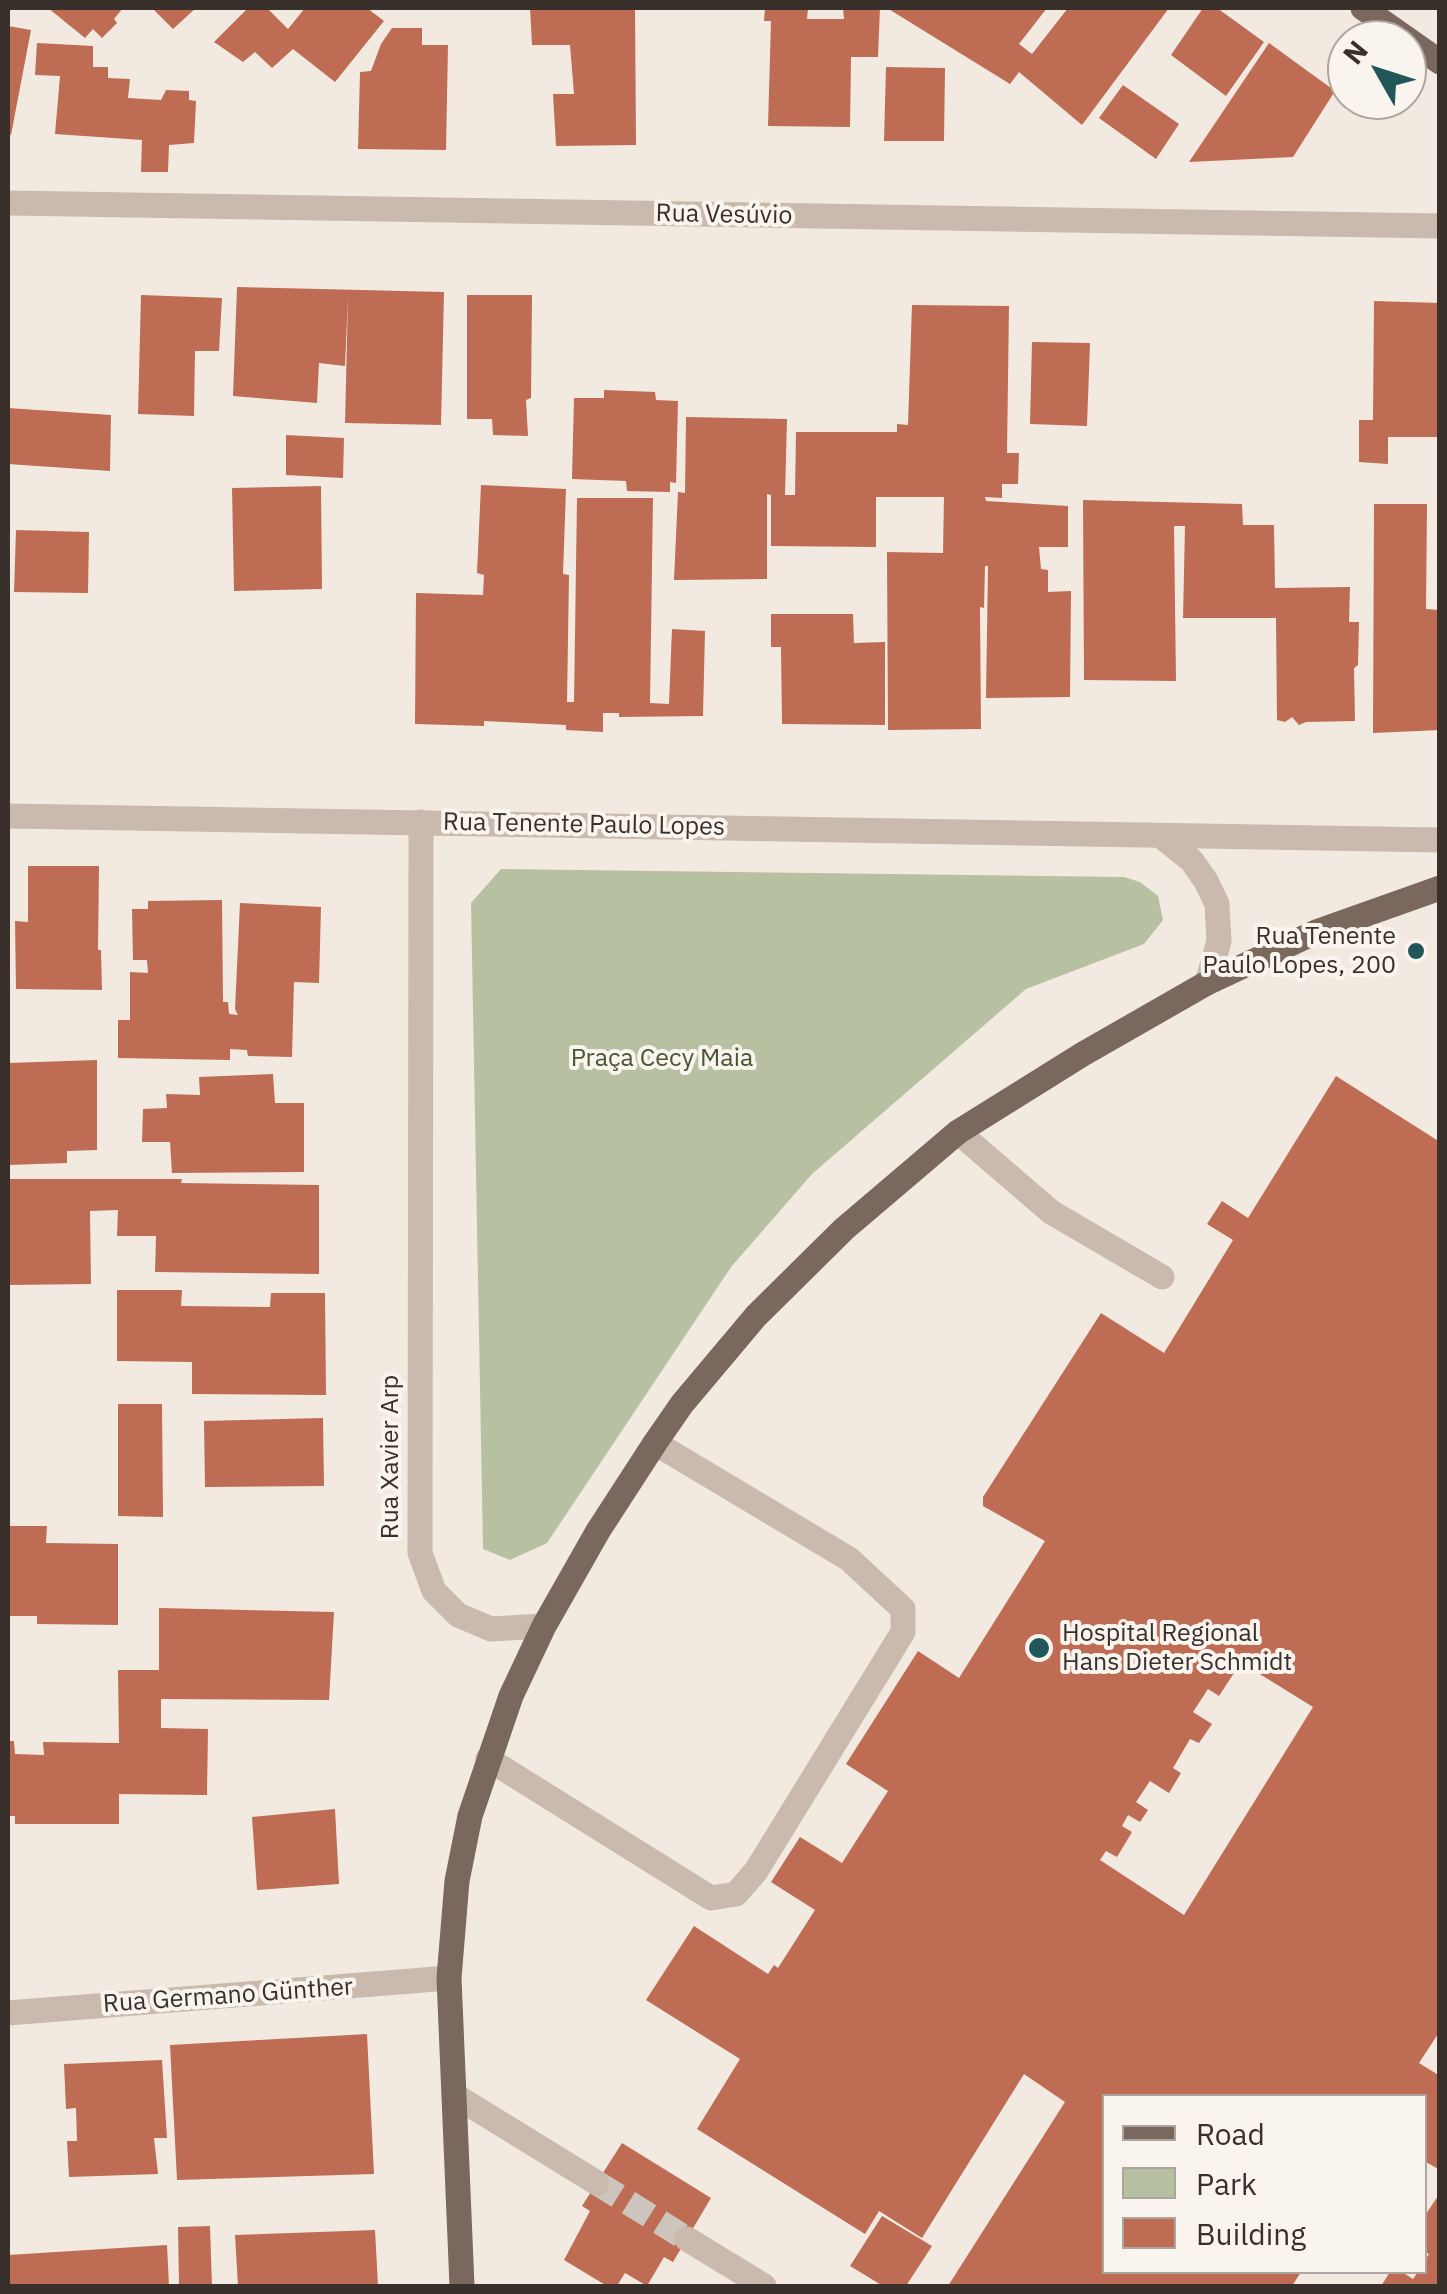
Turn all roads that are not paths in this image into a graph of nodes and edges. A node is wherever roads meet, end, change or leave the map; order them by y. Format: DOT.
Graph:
graph roads {
  1 [pos="1363,8"];
  2 [pos="1440,62"];
  3 [pos="8,203"];
  4 [pos="1440,226"];
  5 [pos="8,816"];
  6 [pos="421,822"];
  7 [pos="1161,836"];
  8 [pos="1440,840"];
  9 [pos="1440,888"];
  10 [pos="1207,983"];
  11 [pos="958,1132"];
  12 [pos="1162,1277"];
  13 [pos="655,1443"];
  14 [pos="544,1626"];
  15 [pos="488,1758"];
  16 [pos="449,1978"];
  17 [pos="8,2013"];
  18 [pos="454,2095"];
  19 [pos="597,2184"];
  20 [pos="687,2239"];
  21 [pos="462,2286"];
  22 [pos="764,2286"];
  1 -- 2 [label="main road"];
  3 -- 4 [label="street, Rua Vesúvio"];
  5 -- 6 [label="street, Rua Tenente Paulo Lopes"];
  6 -- 7 [label="street, Rua Tenente Paulo Lopes"];
  6 -- 14 [label="street, Rua Xavier Arp"];
  7 -- 8 [label="street, Rua Tenente Paulo Lopes"];
  7 -- 10 [label="street"];
  9 -- 10 [label="main road"];
  10 -- 11 [label="main road"];
  11 -- 12 [label="street"];
  11 -- 13 [label="main road"];
  13 -- 14 [label="main road"];
  13 -- 15 [label="street"];
  14 -- 15 [label="main road"];
  15 -- 16 [label="main road"];
  16 -- 17 [label="street, Rua Germano Günther"];
  16 -- 18 [label="main road"];
  18 -- 19 [label="street"];
  18 -- 21 [label="main road"];
  20 -- 22 [label="street"];
}
